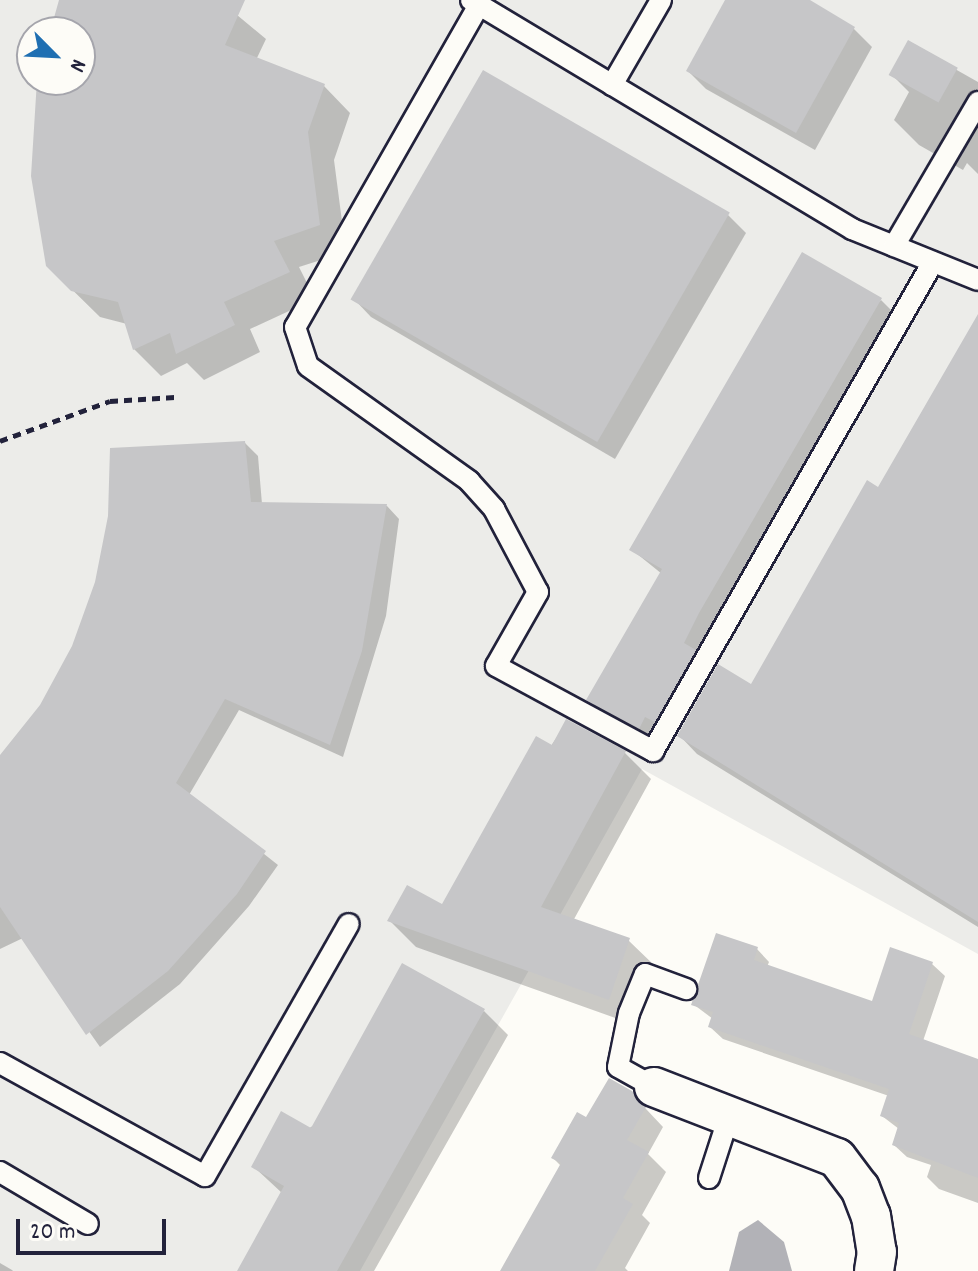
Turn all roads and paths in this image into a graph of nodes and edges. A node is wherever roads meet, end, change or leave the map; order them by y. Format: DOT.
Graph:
graph roads {
  1 [pos="661,0"];
  2 [pos="475,2"];
  3 [pos="612,85"];
  4 [pos="978,102"];
  5 [pos="894,246"];
  6 [pos="933,262"];
  7 [pos="978,280"];
  8 [pos="175,397"];
  9 [pos="0,441"];
  10 [pos="349,924"];
  11 [pos="686,989"];
  12 [pos="0,1063"];
  13 [pos="654,1087"];
  14 [pos="728,1119"];
  15 [pos="0,1172"];
  16 [pos="709,1178"];
  17 [pos="88,1224"];
  18 [pos="874,1271"];
  1 -- 3 [label="lane"];
  2 -- 3 [label="lane"];
  2 -- 6 [label="lane"];
  3 -- 5 [label="lane"];
  4 -- 5 [label="lane"];
  5 -- 6 [label="lane"];
  6 -- 7 [label="lane"];
  8 -- 9 [label="path"];
  10 -- 12 [label="lane"];
  11 -- 13 [label="lane"];
  13 -- 14 [label="street"];
  14 -- 16 [label="lane"];
  14 -- 18 [label="street"];
  15 -- 17 [label="lane"];
}
